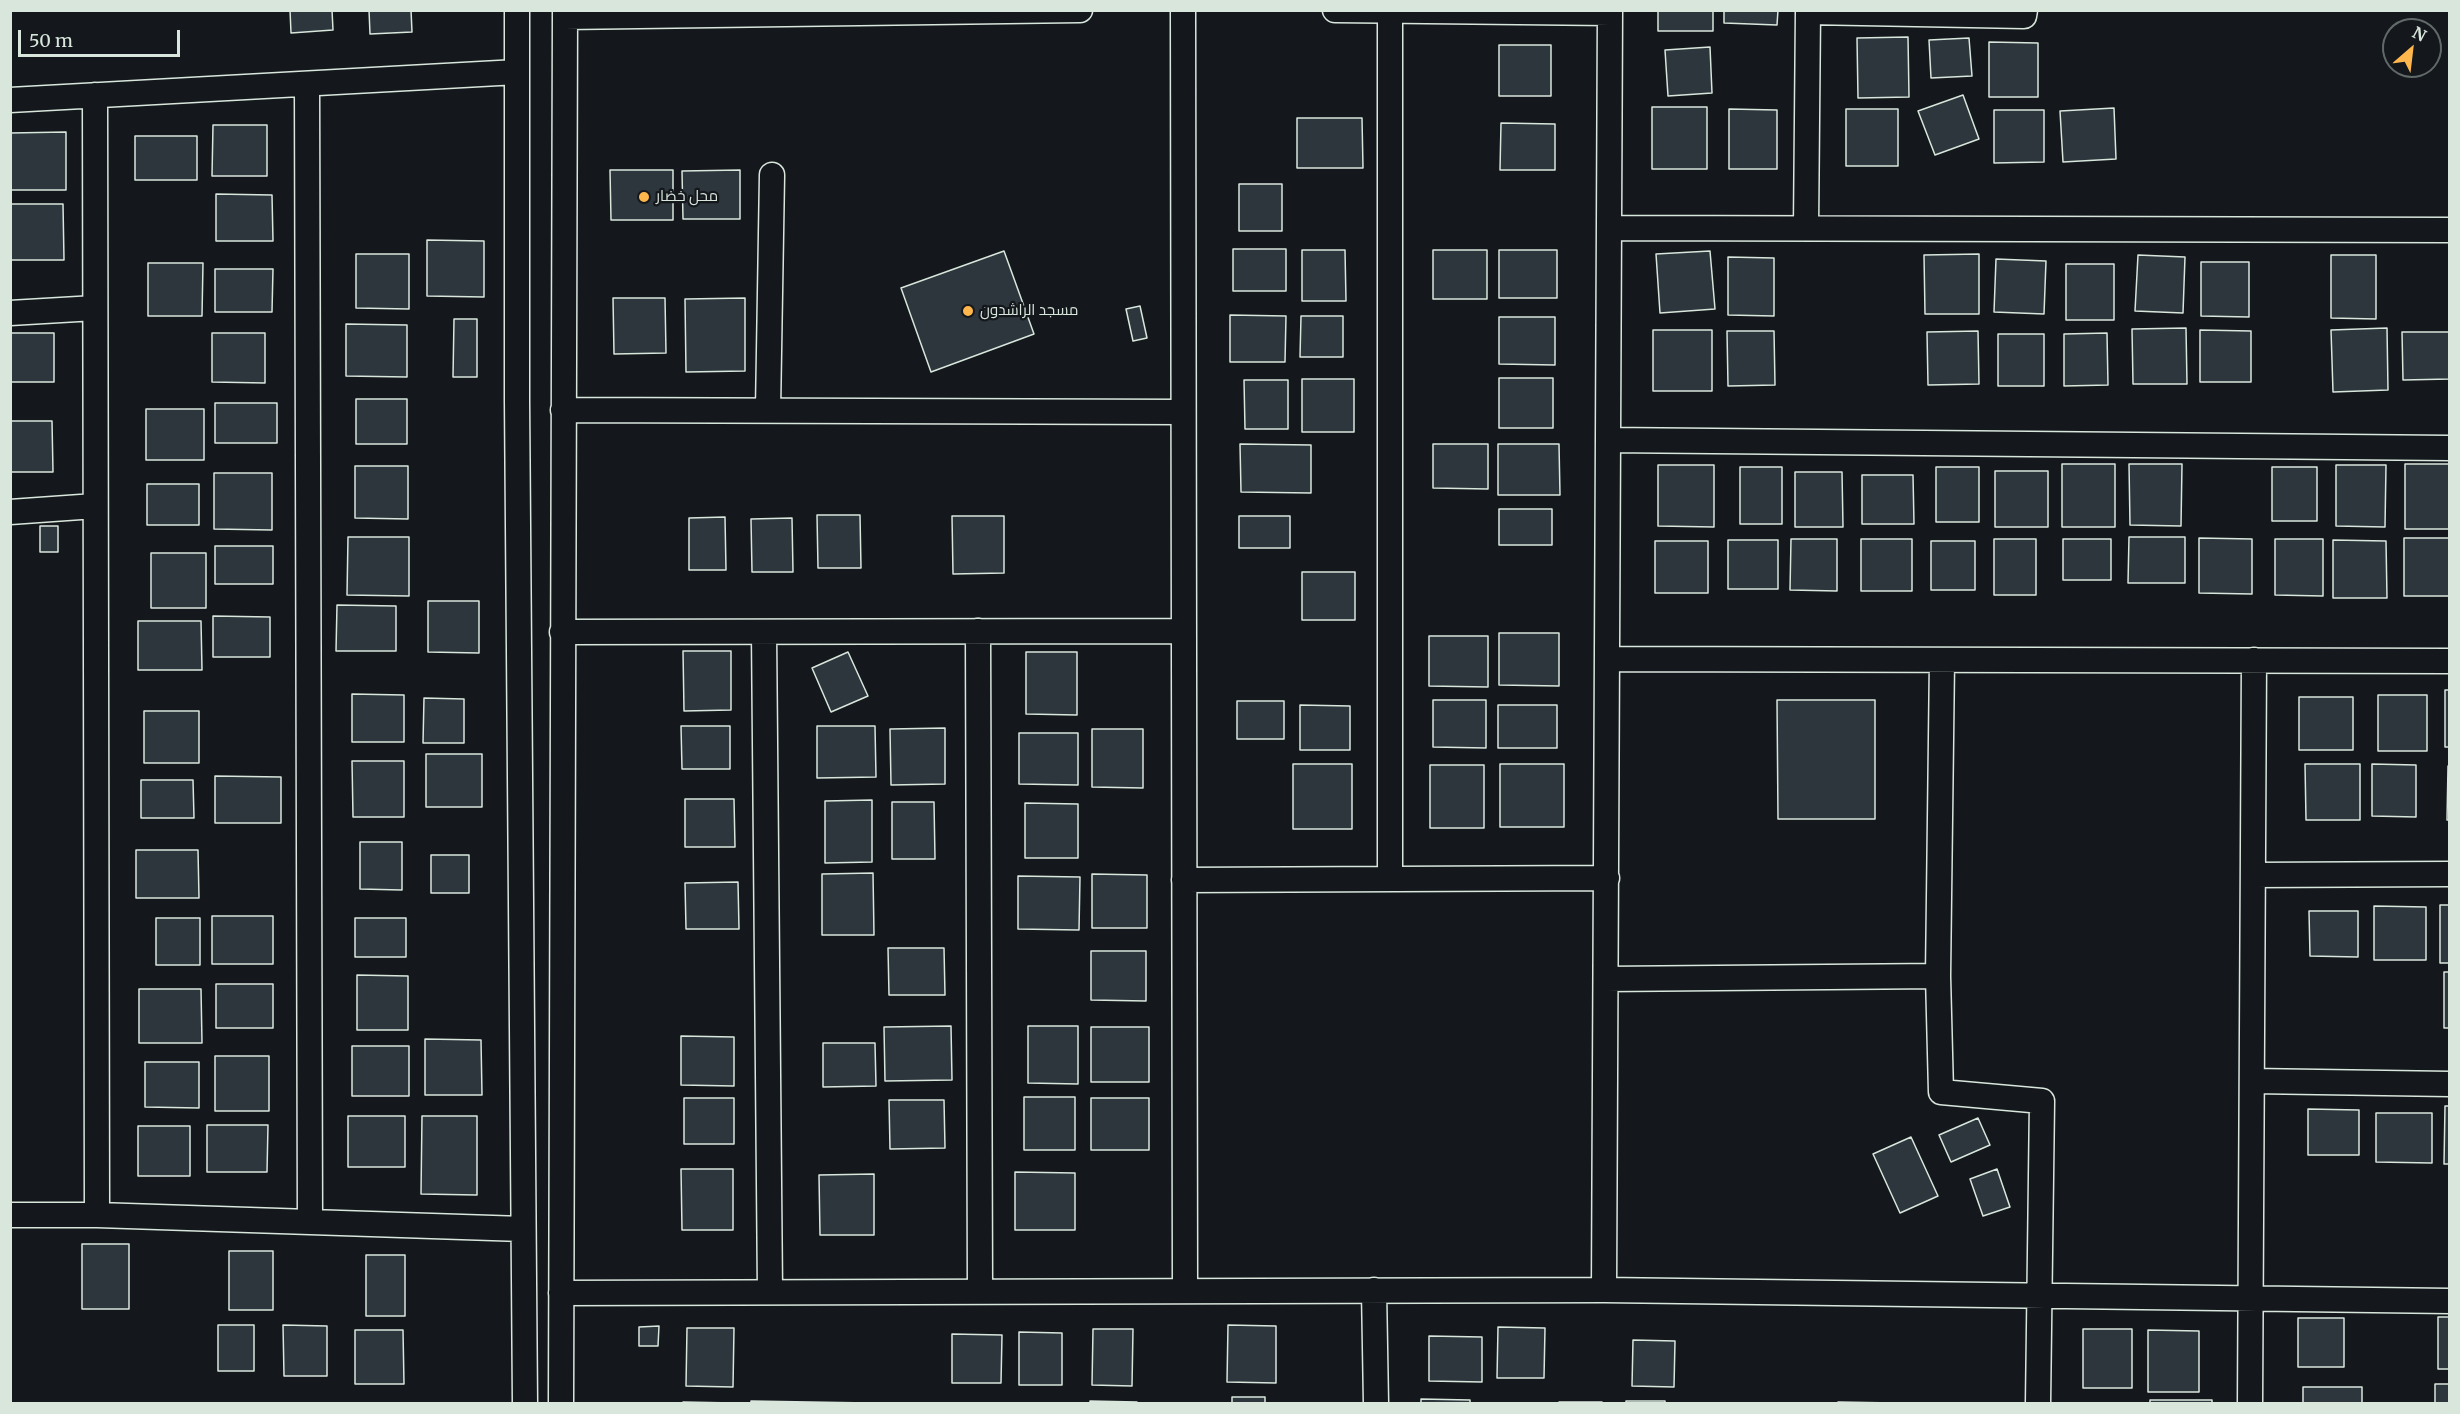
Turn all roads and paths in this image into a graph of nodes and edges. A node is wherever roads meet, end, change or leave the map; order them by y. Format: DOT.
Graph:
graph roads {
  1 [pos="517,10"];
  2 [pos="1080,10"];
  3 [pos="1183,10"];
  4 [pos="1335,10"];
  5 [pos="2025,10"];
  6 [pos="1390,11"];
  7 [pos="1808,11"];
  8 [pos="1610,12"];
  9 [pos="565,14"];
  10 [pos="517,72"];
  11 [pos="307,84"];
  12 [pos="95,95"];
  13 [pos="10,100"];
  14 [pos="772,175"];
  15 [pos="1609,228"];
  16 [pos="1806,228"];
  17 [pos="2450,230"];
  18 [pos="95,308"];
  19 [pos="10,314"];
  20 [pos="563,410"];
  21 [pos="768,410"];
  22 [pos="1183,411"];
  23 [pos="1608,440"];
  24 [pos="2450,448"];
  25 [pos="96,506"];
  26 [pos="10,512"];
  27 [pos="978,631"];
  28 [pos="1184,631"];
  29 [pos="562,632"];
  30 [pos="764,632"];
  31 [pos="1608,659"];
  32 [pos="1942,660"];
  33 [pos="2254,660"];
  34 [pos="2450,661"];
  35 [pos="2450,874"];
  36 [pos="2253,875"];
  37 [pos="1607,878"];
  38 [pos="1390,879"];
  39 [pos="1184,880"];
  40 [pos="1938,976"];
  41 [pos="1606,979"];
  42 [pos="2252,1081"];
  43 [pos="2450,1084"];
  44 [pos="10,1215"];
  45 [pos="96,1215"];
  46 [pos="310,1222"];
  47 [pos="523,1229"];
  48 [pos="1374,1290"];
  49 [pos="1604,1290"];
  50 [pos="1185,1291"];
  51 [pos="770,1292"];
  52 [pos="980,1292"];
  53 [pos="561,1293"];
  54 [pos="2039,1297"];
  55 [pos="2251,1300"];
  56 [pos="2450,1302"];
  57 [pos="525,1404"];
  58 [pos="561,1404"];
  59 [pos="1377,1404"];
  60 [pos="2038,1404"];
  61 [pos="2250,1404"];
  1 -- 10 [label="street"];
  2 -- 9 [label="street"];
  3 -- 22 [label="street"];
  4 -- 6 [label="street"];
  5 -- 7 [label="street"];
  6 -- 8 [label="street"];
  6 -- 38 [label="street"];
  7 -- 16 [label="street"];
  8 -- 15 [label="street"];
  9 -- 20 [label="street"];
  10 -- 11 [label="street"];
  10 -- 47 [label="street"];
  11 -- 12 [label="street"];
  11 -- 46 [label="street"];
  12 -- 13 [label="street"];
  12 -- 18 [label="street"];
  14 -- 21 [label="street"];
  15 -- 16 [label="street"];
  15 -- 23 [label="street"];
  16 -- 17 [label="street"];
  18 -- 19 [label="street"];
  18 -- 25 [label="street"];
  20 -- 21 [label="street"];
  20 -- 29 [label="street"];
  21 -- 22 [label="street"];
  22 -- 28 [label="street"];
  23 -- 24 [label="street"];
  23 -- 31 [label="street"];
  25 -- 26 [label="street"];
  25 -- 45 [label="street"];
  27 -- 28 [label="street"];
  27 -- 30 [label="street"];
  27 -- 52 [label="street"];
  28 -- 39 [label="street"];
  29 -- 30 [label="street"];
  29 -- 53 [label="street"];
  30 -- 51 [label="street"];
  31 -- 32 [label="street"];
  31 -- 37 [label="street"];
  32 -- 33 [label="street"];
  32 -- 40 [label="street"];
  33 -- 34 [label="street"];
  33 -- 36 [label="street"];
  35 -- 36 [label="street"];
  36 -- 42 [label="street"];
  37 -- 38 [label="street"];
  37 -- 41 [label="street"];
  38 -- 39 [label="street"];
  39 -- 50 [label="street"];
  40 -- 41 [label="street"];
  40 -- 54 [label="street"];
  41 -- 49 [label="street"];
  42 -- 43 [label="street"];
  42 -- 55 [label="street"];
  44 -- 45 [label="street"];
  45 -- 46 [label="street"];
  46 -- 47 [label="street"];
  47 -- 57 [label="street"];
  48 -- 49 [label="street"];
  48 -- 50 [label="street"];
  48 -- 59 [label="street"];
  49 -- 54 [label="street"];
  50 -- 52 [label="street"];
  51 -- 52 [label="street"];
  51 -- 53 [label="street"];
  53 -- 58 [label="street"];
  54 -- 55 [label="street"];
  54 -- 60 [label="street"];
  55 -- 56 [label="street"];
  55 -- 61 [label="street"];
}
